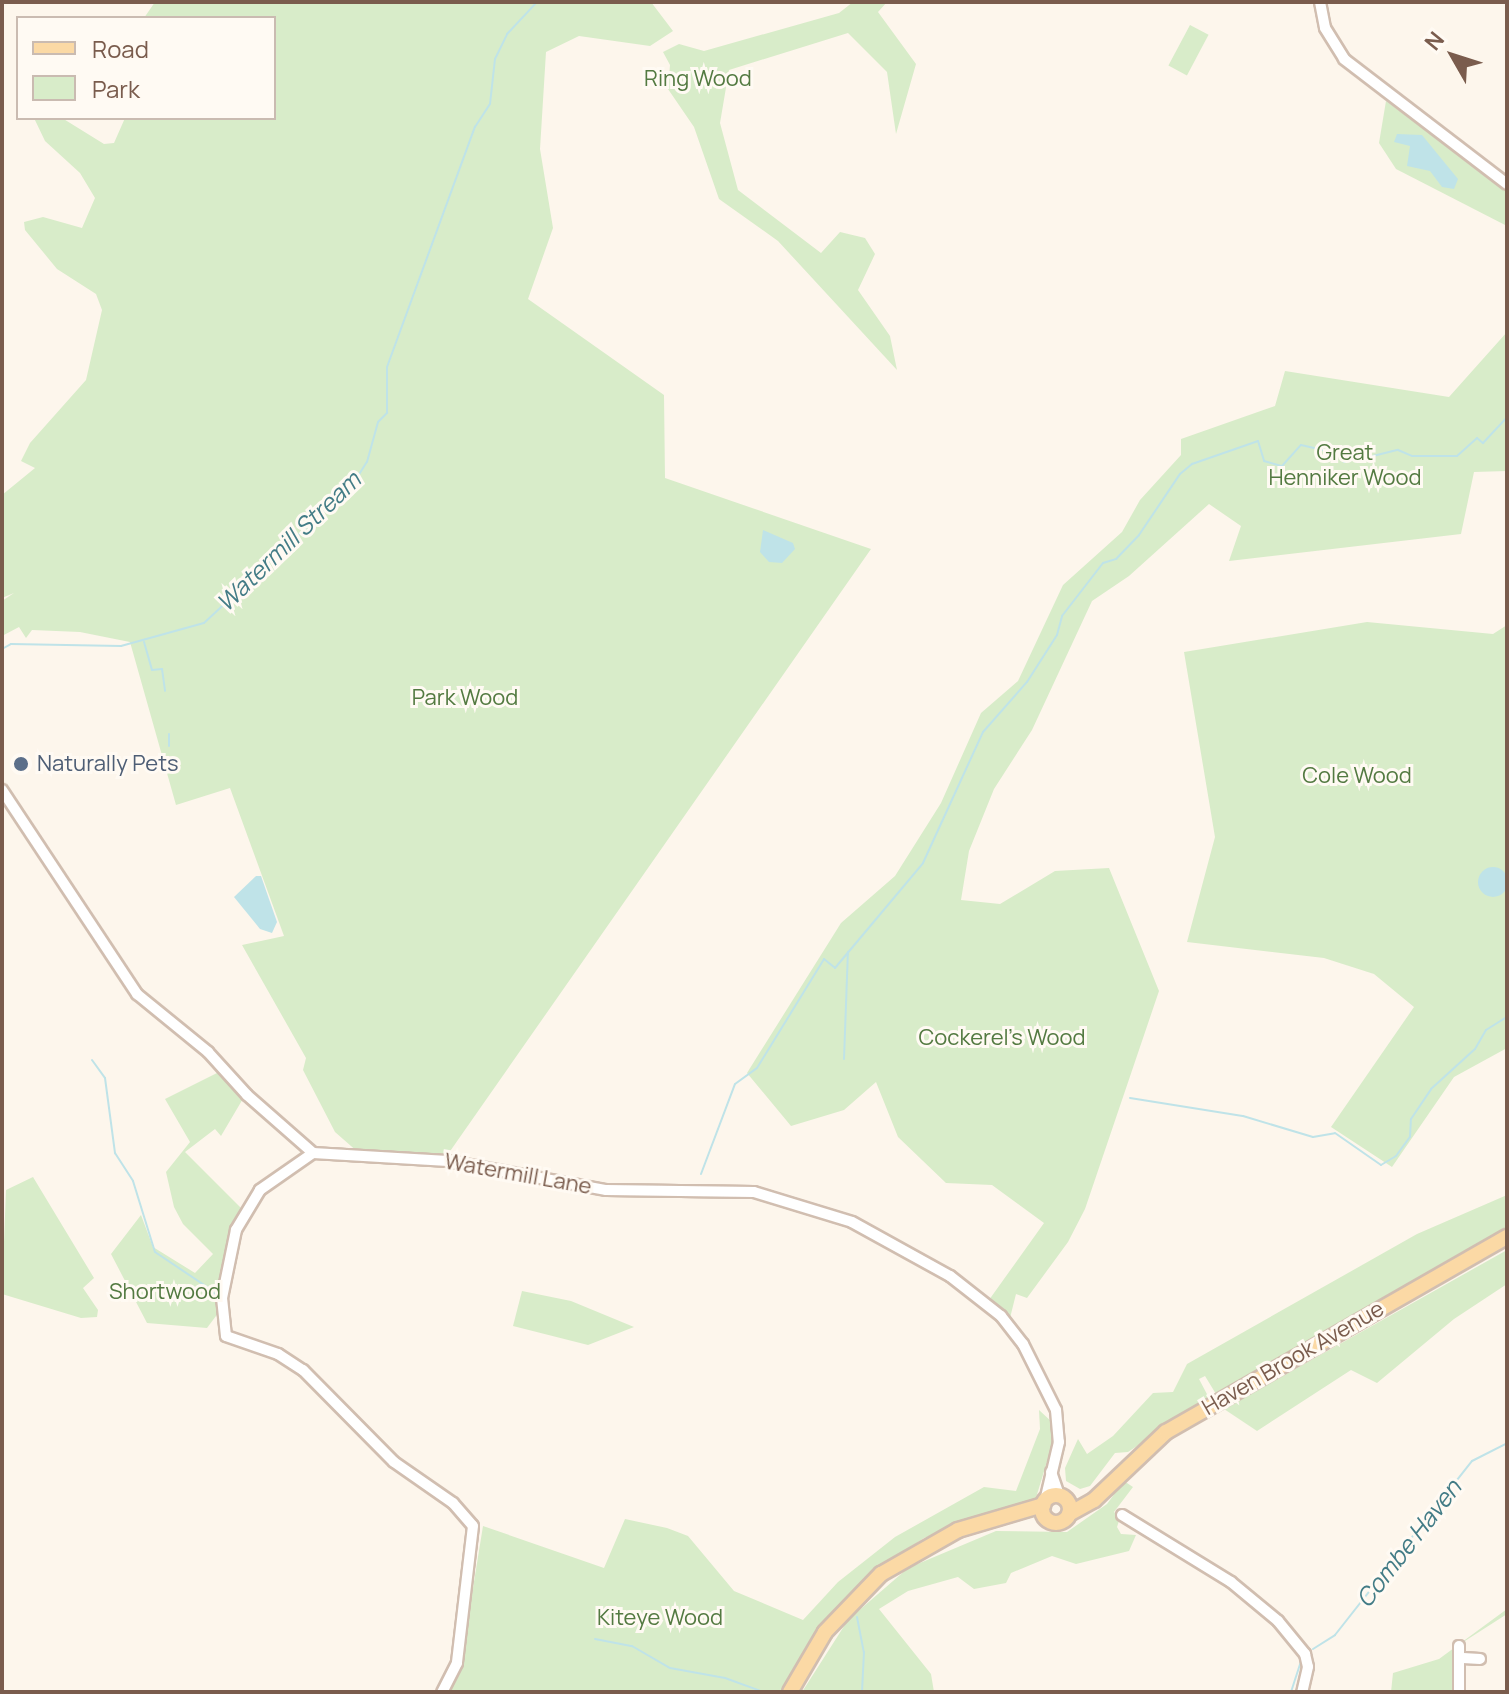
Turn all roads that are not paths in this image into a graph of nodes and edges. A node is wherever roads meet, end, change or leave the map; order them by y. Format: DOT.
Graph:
graph roads {
  1 [pos="1320,2"];
  2 [pos="1507,184"];
  3 [pos="2,790"];
  4 [pos="313,1153"];
  5 [pos="1507,1237"];
  6 [pos="1057,1503"];
  7 [pos="1019,1516"];
  8 [pos="1124,1522"];
  9 [pos="1459,1646"];
  10 [pos="1463,1658"];
  11 [pos="1480,1659"];
  12 [pos="442,1692"];
  13 [pos="790,1692"];
  14 [pos="1302,1692"];
  15 [pos="1459,1692"];
  1 -- 2 [label="street"];
  3 -- 4 [label="street"];
  4 -- 6 [label="street, Watermill Lane"];
  4 -- 12 [label="street"];
  5 -- 6 [label="main road, Haven Brook Avenue"];
  6 -- 7 [label="main road, Haven Brook Avenue"];
  6 -- 7 [label="main road, Haven Brook Avenue"];
  7 -- 13 [label="main road, Haven Brook Avenue"];
  8 -- 14 [label="street"];
  9 -- 10 [label="street"];
  10 -- 11 [label="street"];
  10 -- 15 [label="street"];
}
